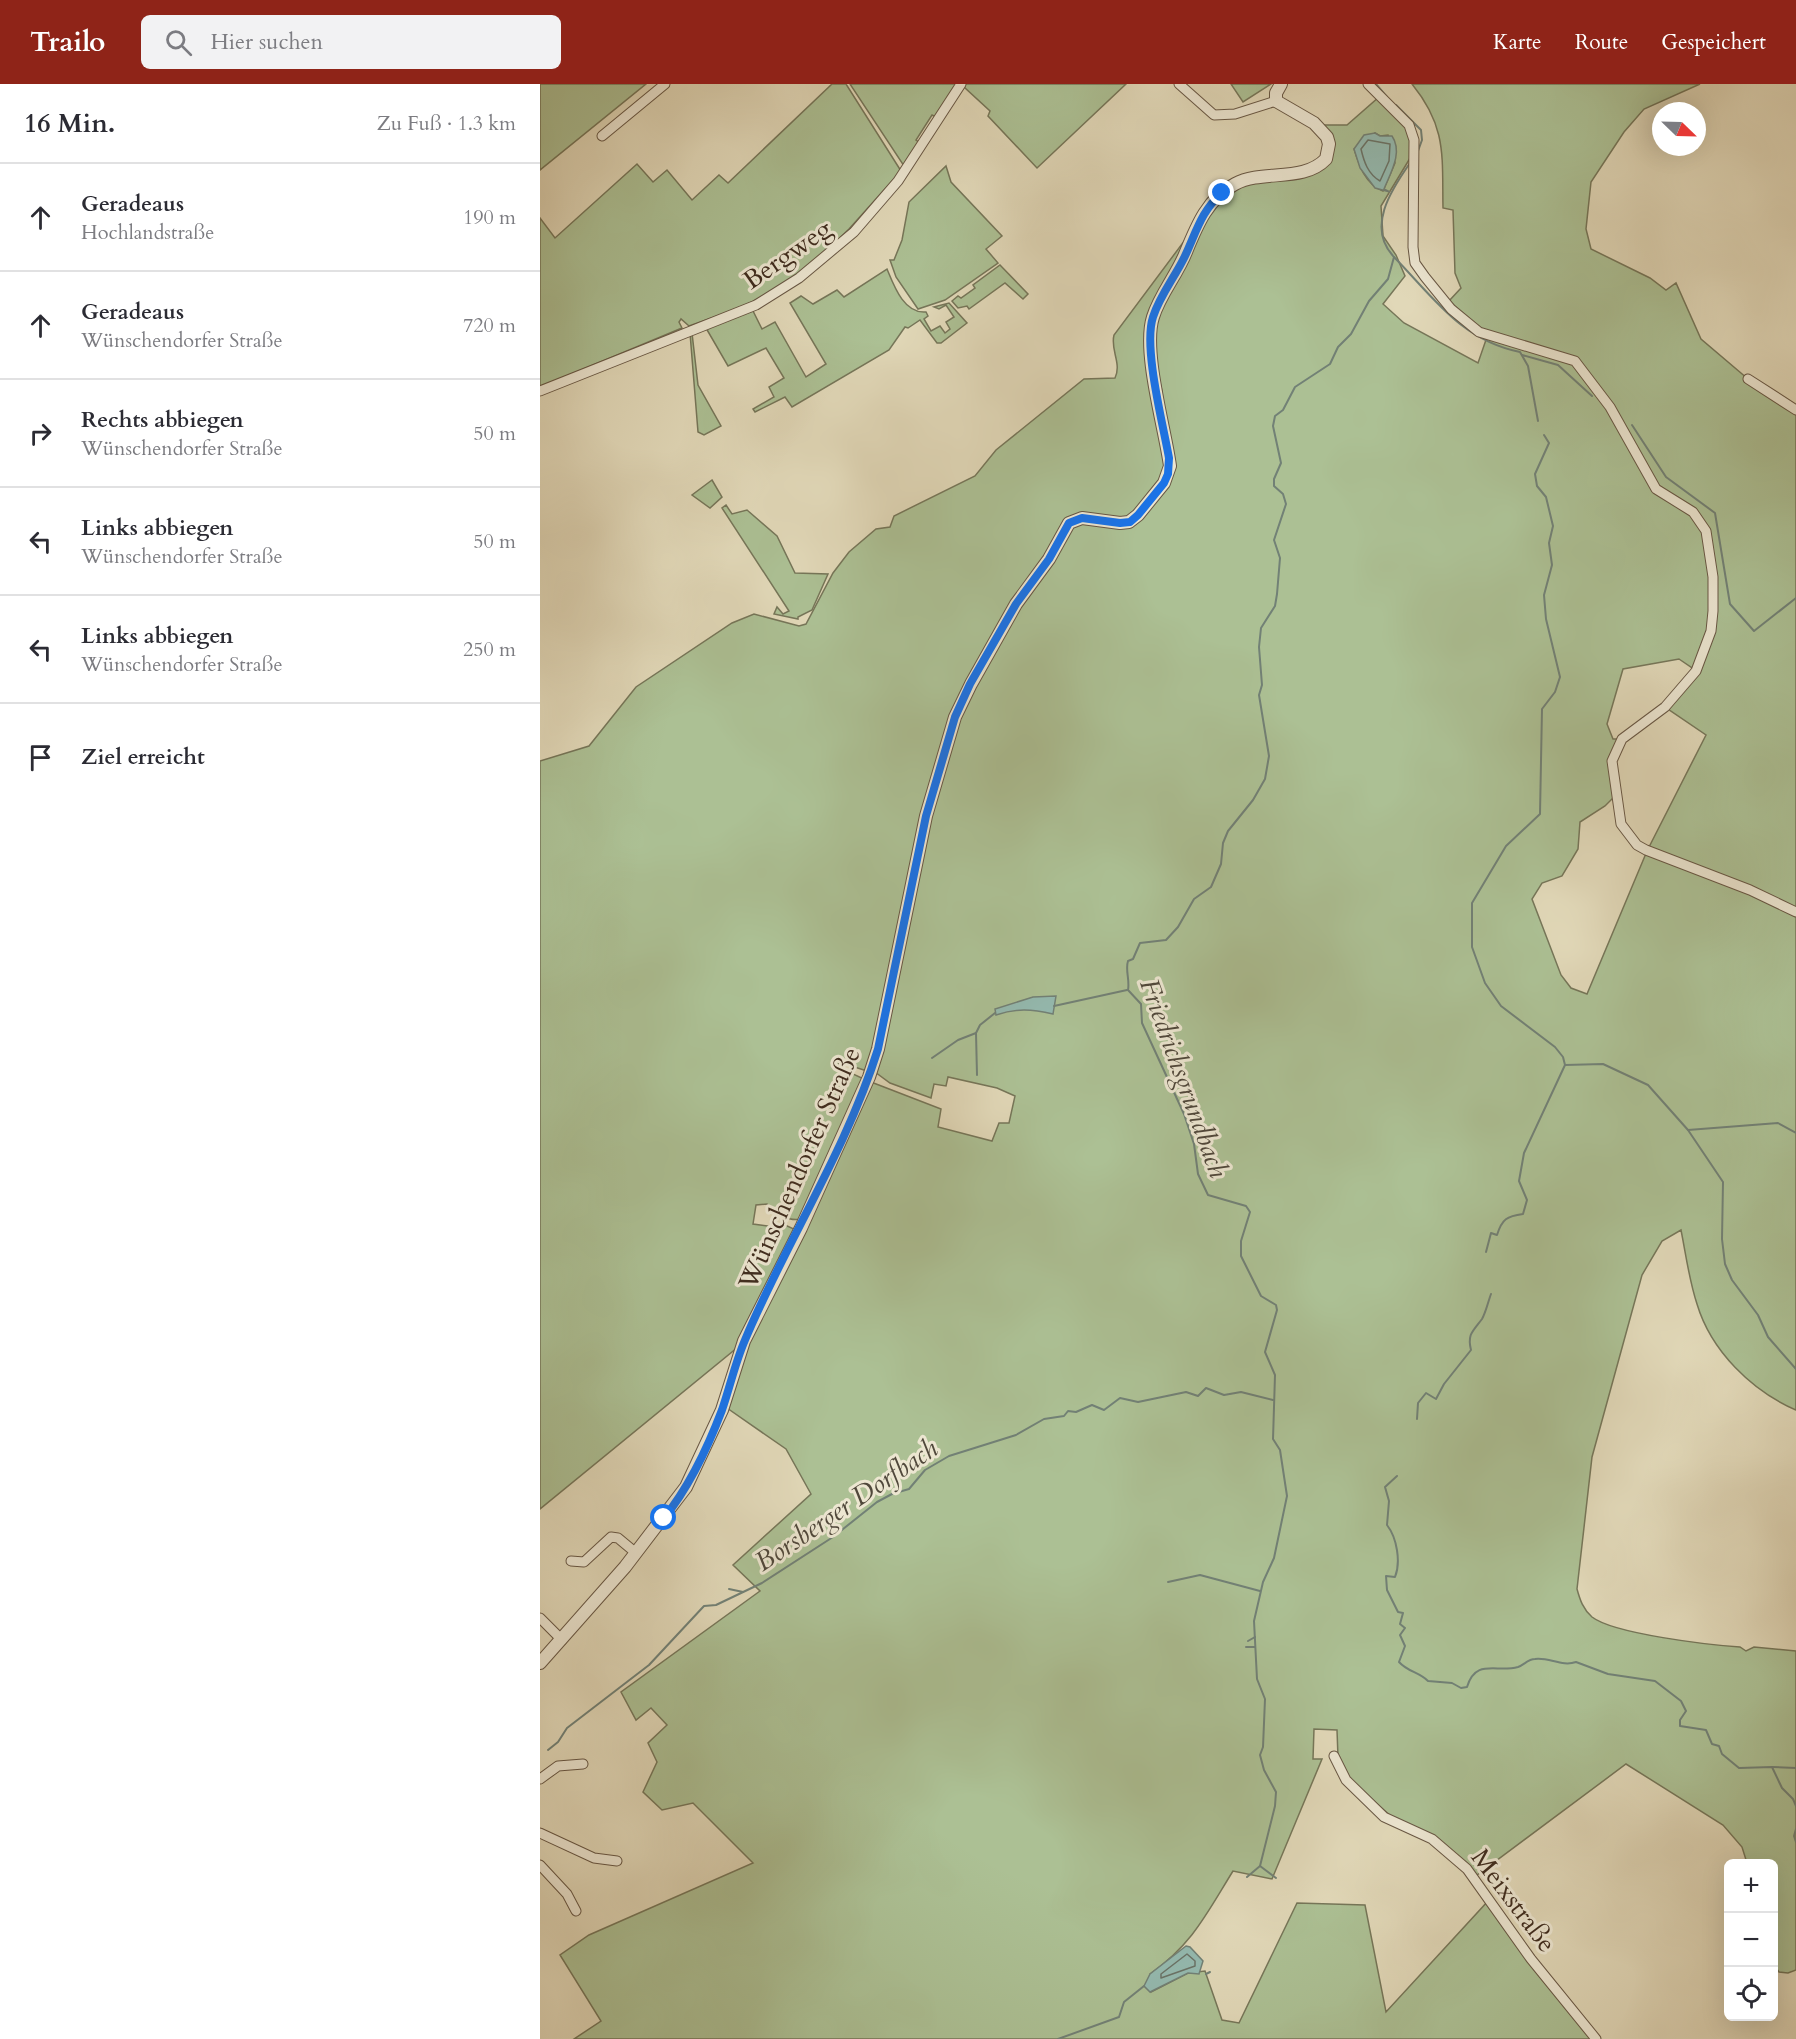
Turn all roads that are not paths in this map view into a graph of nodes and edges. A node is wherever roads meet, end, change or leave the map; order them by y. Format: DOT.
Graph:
graph roads {
  1 [pos="665,84"];
  2 [pos="961,84"];
  3 [pos="1179,84"];
  4 [pos="1281,84"];
  5 [pos="1368,84"];
  6 [pos="1276,101"];
  7 [pos="602,136"];
  8 [pos="1748,379"];
  9 [pos="540,391"];
  10 [pos="1796,410"];
  11 [pos="1796,912"];
  12 [pos="636,1553"];
  13 [pos="571,1562"];
  14 [pos="540,1618"];
  15 [pos="562,1640"];
  16 [pos="540,1664"];
  17 [pos="1334,1756"];
  18 [pos="583,1764"];
  19 [pos="540,1779"];
  20 [pos="540,1833"];
  21 [pos="617,1861"];
  22 [pos="540,1865"];
  23 [pos="576,1911"];
  24 [pos="1596,2039"];
  1 -- 7 [label="street"];
  2 -- 9 [label="street, Bergweg"];
  3 -- 6 [label="street"];
  4 -- 6 [label="street"];
  5 -- 11 [label="street"];
  6 -- 12 [label="street, Wünschendorfer Straße"];
  8 -- 10 [label="street"];
  12 -- 13 [label="street"];
  12 -- 15 [label="street"];
  14 -- 15 [label="street"];
  15 -- 16 [label="street"];
  17 -- 24 [label="street, Meixstraße"];
  18 -- 19 [label="street"];
  20 -- 21 [label="street"];
  22 -- 23 [label="street"];
}
